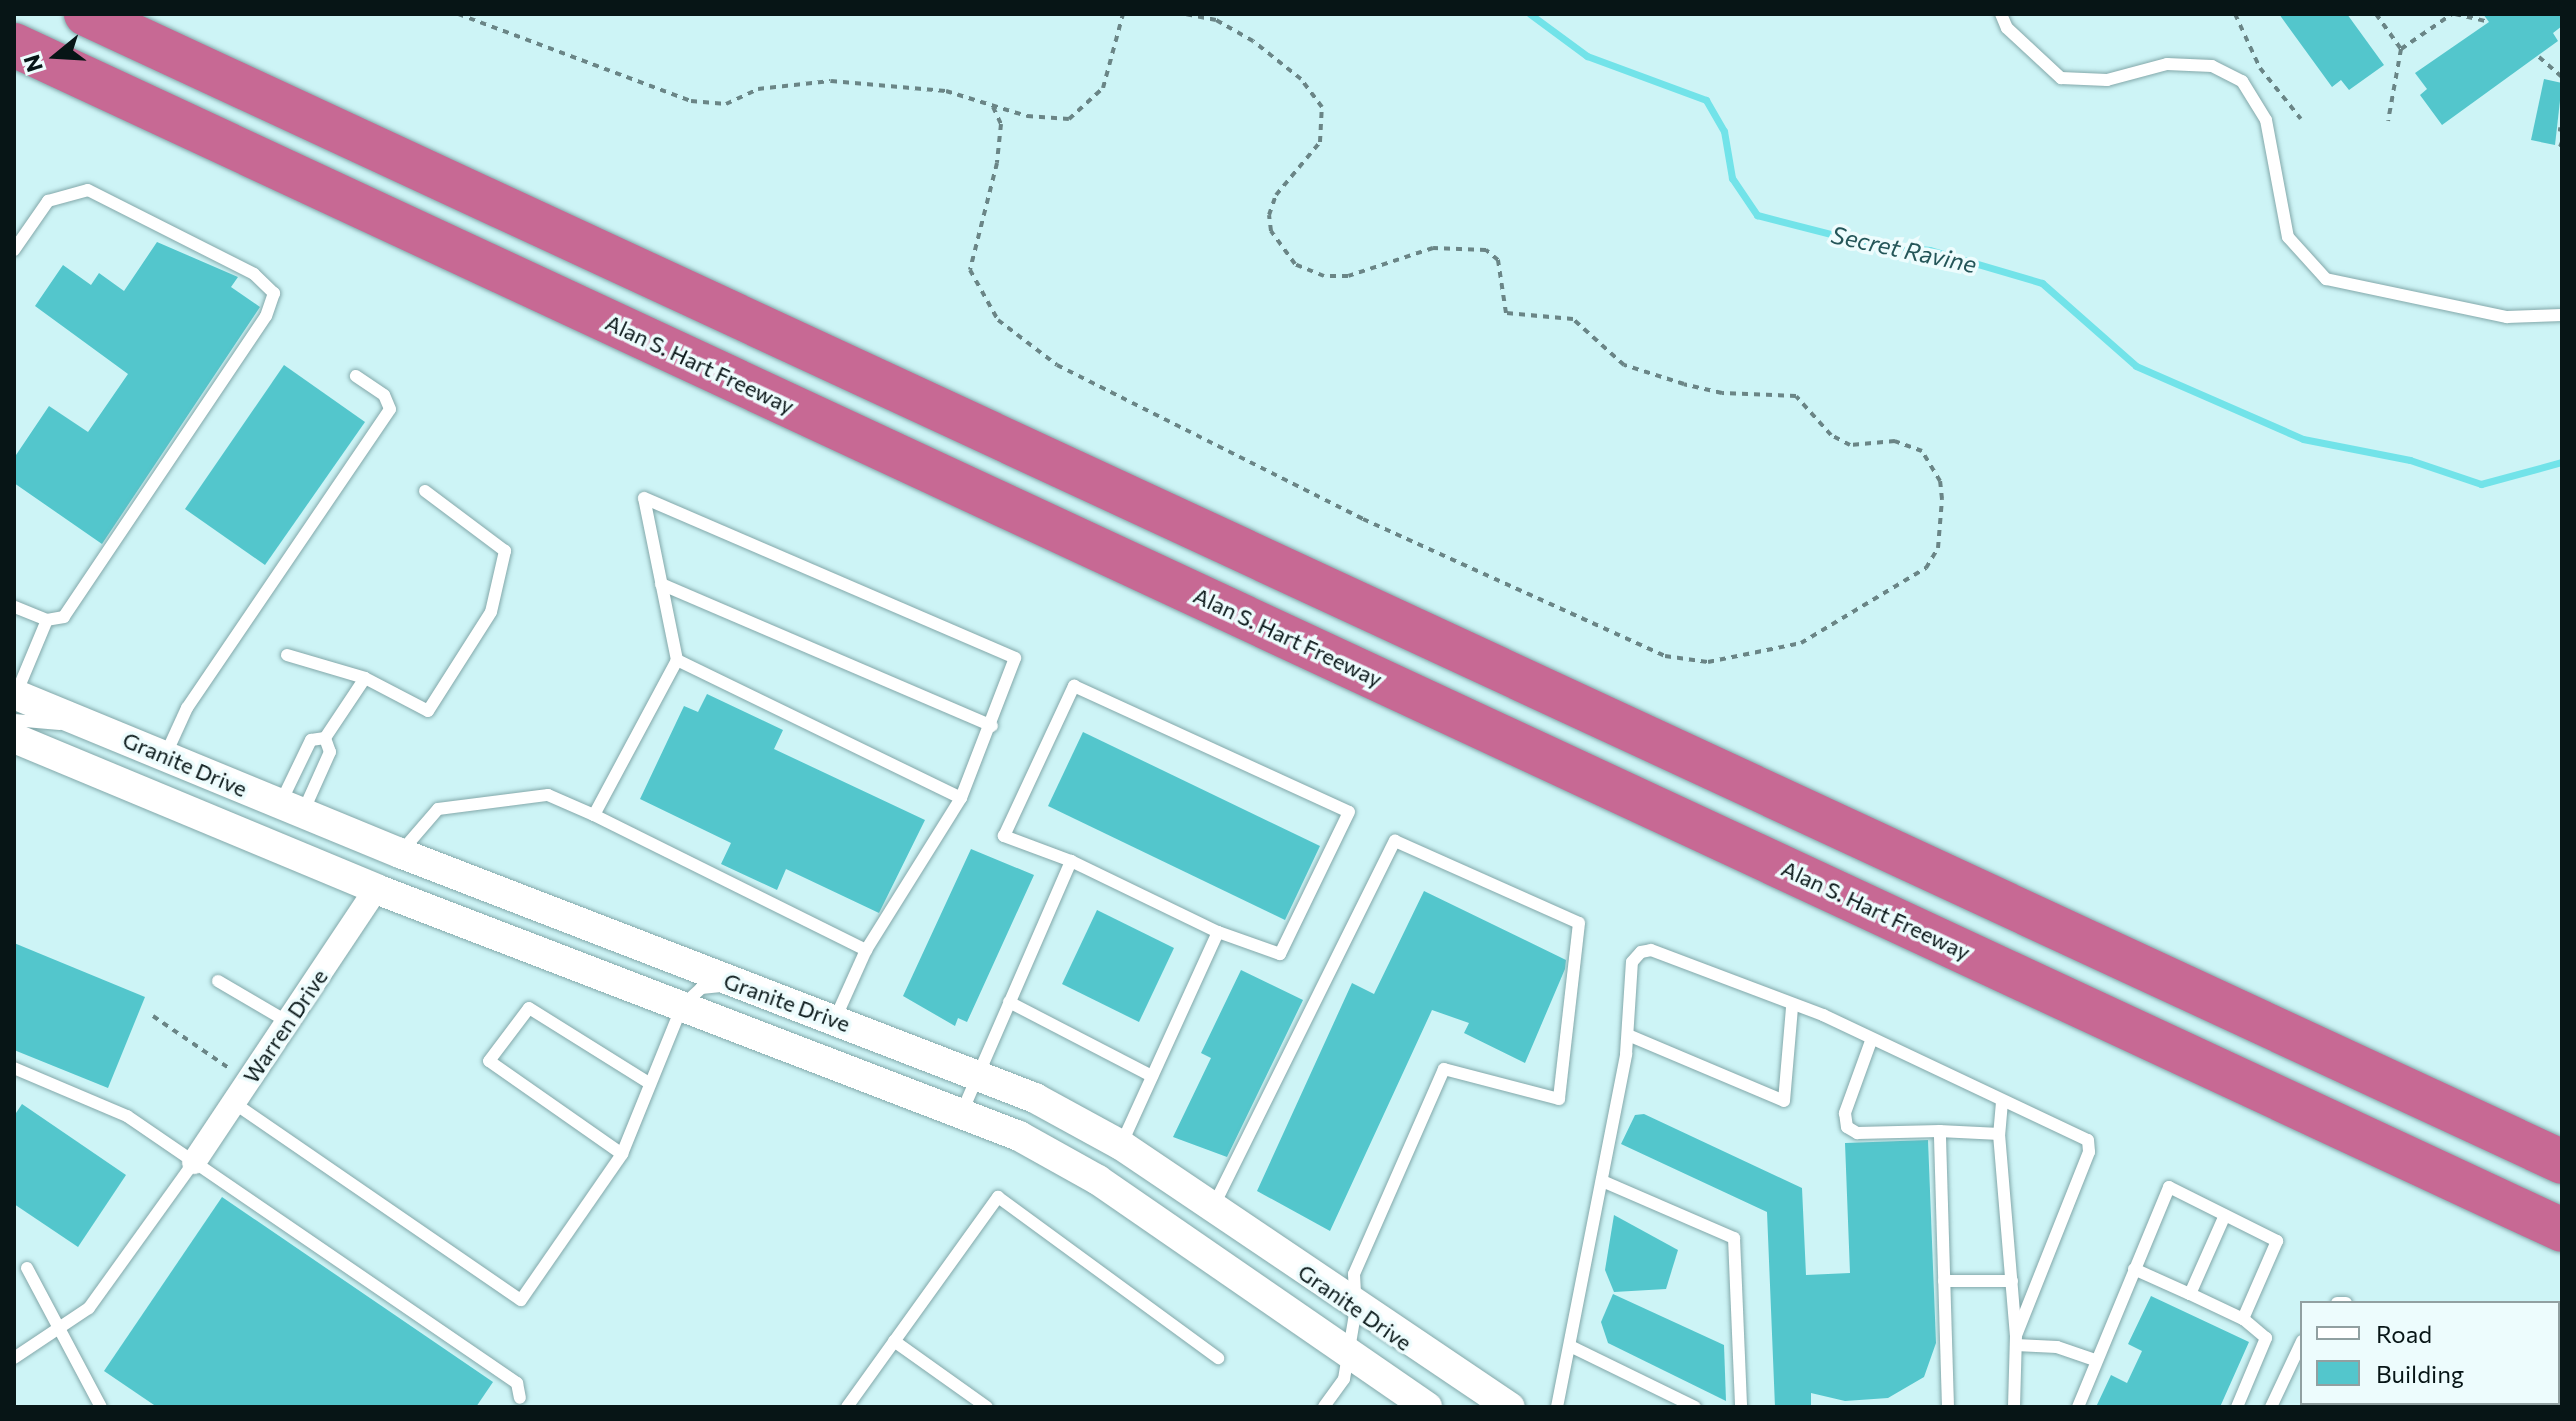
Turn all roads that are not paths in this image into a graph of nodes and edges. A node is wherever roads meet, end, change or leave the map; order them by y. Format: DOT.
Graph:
graph roads {
  1 [pos="86,14"];
  2 [pos="2001,14"];
  3 [pos="14,45"];
  4 [pos="14,250"];
  5 [pos="2562,315"];
  6 [pos="356,376"];
  7 [pos="425,491"];
  8 [pos="661,584"];
  9 [pos="14,607"];
  10 [pos="47,620"];
  11 [pos="287,655"];
  12 [pos="677,660"];
  13 [pos="365,678"];
  14 [pos="15,703"];
  15 [pos="992,726"];
  16 [pos="14,738"];
  17 [pos="325,738"];
  18 [pos="165,756"];
  19 [pos="961,798"];
  20 [pos="292,808"];
  21 [pos="594,815"];
  22 [pos="400,853"];
  23 [pos="1071,861"];
  24 [pos="376,889"];
  25 [pos="1218,932"];
  26 [pos="866,950"];
  27 [pos="218,981"];
  28 [pos="739,985"];
  29 [pos="1009,1002"];
  30 [pos="682,1006"];
  31 [pos="1792,1007"];
  32 [pos="835,1019"];
  33 [pos="288,1022"];
  34 [pos="1628,1035"];
  35 [pos="1871,1041"];
  36 [pos="14,1068"];
  37 [pos="977,1074"];
  38 [pos="1152,1076"];
  39 [pos="649,1083"];
  40 [pos="2002,1102"];
  41 [pos="234,1103"];
  42 [pos="2440,1105"];
  43 [pos="962,1112"];
  44 [pos="1940,1131"];
  45 [pos="1999,1134"];
  46 [pos="1121,1145"];
  47 [pos="2562,1149"];
  48 [pos="622,1154"];
  49 [pos="194,1162"];
  50 [pos="2562,1162"];
  51 [pos="1602,1181"];
  52 [pos="1213,1209"];
  53 [pos="2225,1215"];
  54 [pos="2562,1230"];
  55 [pos="27,1268"];
  56 [pos="2134,1269"];
  57 [pos="1944,1281"];
  58 [pos="2012,1281"];
  59 [pos="2190,1294"];
  60 [pos="1356,1308"];
  61 [pos="2243,1319"];
  62 [pos="61,1332"];
  63 [pos="2016,1340"];
  64 [pos="894,1341"];
  65 [pos="2300,1345"];
  66 [pos="1570,1346"];
  67 [pos="1349,1353"];
  68 [pos="14,1358"];
  69 [pos="1218,1358"];
  70 [pos="2095,1360"];
  71 [pos="520,1398"];
  72 [pos="101,1407"];
  73 [pos="847,1407"];
  74 [pos="987,1407"];
  75 [pos="1324,1407"];
  76 [pos="1427,1407"];
  77 [pos="1510,1407"];
  78 [pos="1557,1407"];
  79 [pos="1695,1407"];
  80 [pos="1741,1407"];
  81 [pos="1948,1407"];
  82 [pos="2014,1407"];
  83 [pos="2078,1407"];
  84 [pos="2237,1407"];
  85 [pos="2271,1407"];
  1 -- 42 [label="highway"];
  2 -- 5 [label="lane"];
  3 -- 54 [label="highway, Alan S. Hart Freeway"];
  4 -- 10 [label="lane"];
  6 -- 18 [label="lane"];
  7 -- 13 [label="lane"];
  8 -- 12 [label="lane"];
  8 -- 15 [label="lane"];
  8 -- 15 [label="lane"];
  9 -- 10 [label="lane"];
  10 -- 14 [label="lane"];
  11 -- 13 [label="lane"];
  12 -- 19 [label="lane"];
  12 -- 21 [label="lane"];
  13 -- 17 [label="lane"];
  14 -- 18 [label="street, Granite Drive"];
  15 -- 19 [label="lane"];
  16 -- 24 [label="street, Granite Drive"];
  17 -- 20 [label="lane"];
  17 -- 20 [label="lane"];
  18 -- 20 [label="street, Granite Drive"];
  19 -- 26 [label="lane"];
  20 -- 22 [label="street, Granite Drive"];
  21 -- 22 [label="lane"];
  21 -- 26 [label="lane"];
  22 -- 24 [label="street"];
  22 -- 28 [label="street, Granite Drive"];
  23 -- 25 [label="lane"];
  23 -- 25 [label="lane"];
  23 -- 29 [label="lane"];
  24 -- 30 [label="street, Granite Drive"];
  24 -- 33 [label="street, Warren Drive"];
  25 -- 38 [label="lane"];
  26 -- 32 [label="lane"];
  27 -- 33 [label="lane"];
  28 -- 30 [label="lane"];
  28 -- 32 [label="street, Granite Drive"];
  29 -- 37 [label="lane"];
  29 -- 38 [label="lane"];
  30 -- 39 [label="lane"];
  30 -- 43 [label="street, Granite Drive"];
  31 -- 34 [label="lane"];
  31 -- 34 [label="lane"];
  31 -- 35 [label="lane"];
  32 -- 37 [label="street, Granite Drive"];
  33 -- 41 [label="street, Warren Drive"];
  34 -- 51 [label="lane"];
  35 -- 40 [label="lane"];
  35 -- 44 [label="lane"];
  36 -- 49 [label="lane"];
  37 -- 43 [label="lane"];
  37 -- 46 [label="street, Granite Drive"];
  38 -- 46 [label="lane"];
  39 -- 48 [label="lane"];
  39 -- 48 [label="lane"];
  40 -- 45 [label="lane"];
  40 -- 63 [label="lane"];
  41 -- 48 [label="lane"];
  41 -- 49 [label="street, Warren Drive"];
  42 -- 47 [label="highway"];
  42 -- 50 [label="highway"];
  43 -- 67 [label="street, Granite Drive"];
  44 -- 45 [label="lane"];
  44 -- 57 [label="lane"];
  45 -- 58 [label="lane"];
  46 -- 52 [label="street, Granite Drive"];
  49 -- 62 [label="lane"];
  49 -- 71 [label="lane"];
  51 -- 66 [label="lane"];
  51 -- 80 [label="lane"];
  52 -- 60 [label="street, Granite Drive"];
  52 -- 60 [label="lane"];
  53 -- 56 [label="lane"];
  53 -- 59 [label="lane"];
  53 -- 61 [label="lane"];
  55 -- 62 [label="lane"];
  56 -- 59 [label="lane"];
  56 -- 70 [label="lane"];
  57 -- 58 [label="lane"];
  57 -- 81 [label="lane"];
  58 -- 63 [label="lane"];
  59 -- 61 [label="lane"];
  60 -- 67 [label="lane"];
  60 -- 77 [label="street, Granite Drive"];
  61 -- 84 [label="lane"];
  62 -- 68 [label="lane"];
  62 -- 72 [label="lane"];
  63 -- 70 [label="lane"];
  63 -- 82 [label="lane"];
  64 -- 69 [label="lane"];
  64 -- 73 [label="lane"];
  64 -- 74 [label="lane"];
  65 -- 85 [label="lane"];
  66 -- 78 [label="lane"];
  66 -- 79 [label="lane"];
  67 -- 75 [label="lane"];
  67 -- 76 [label="street, Granite Drive"];
  70 -- 83 [label="lane"];
}
